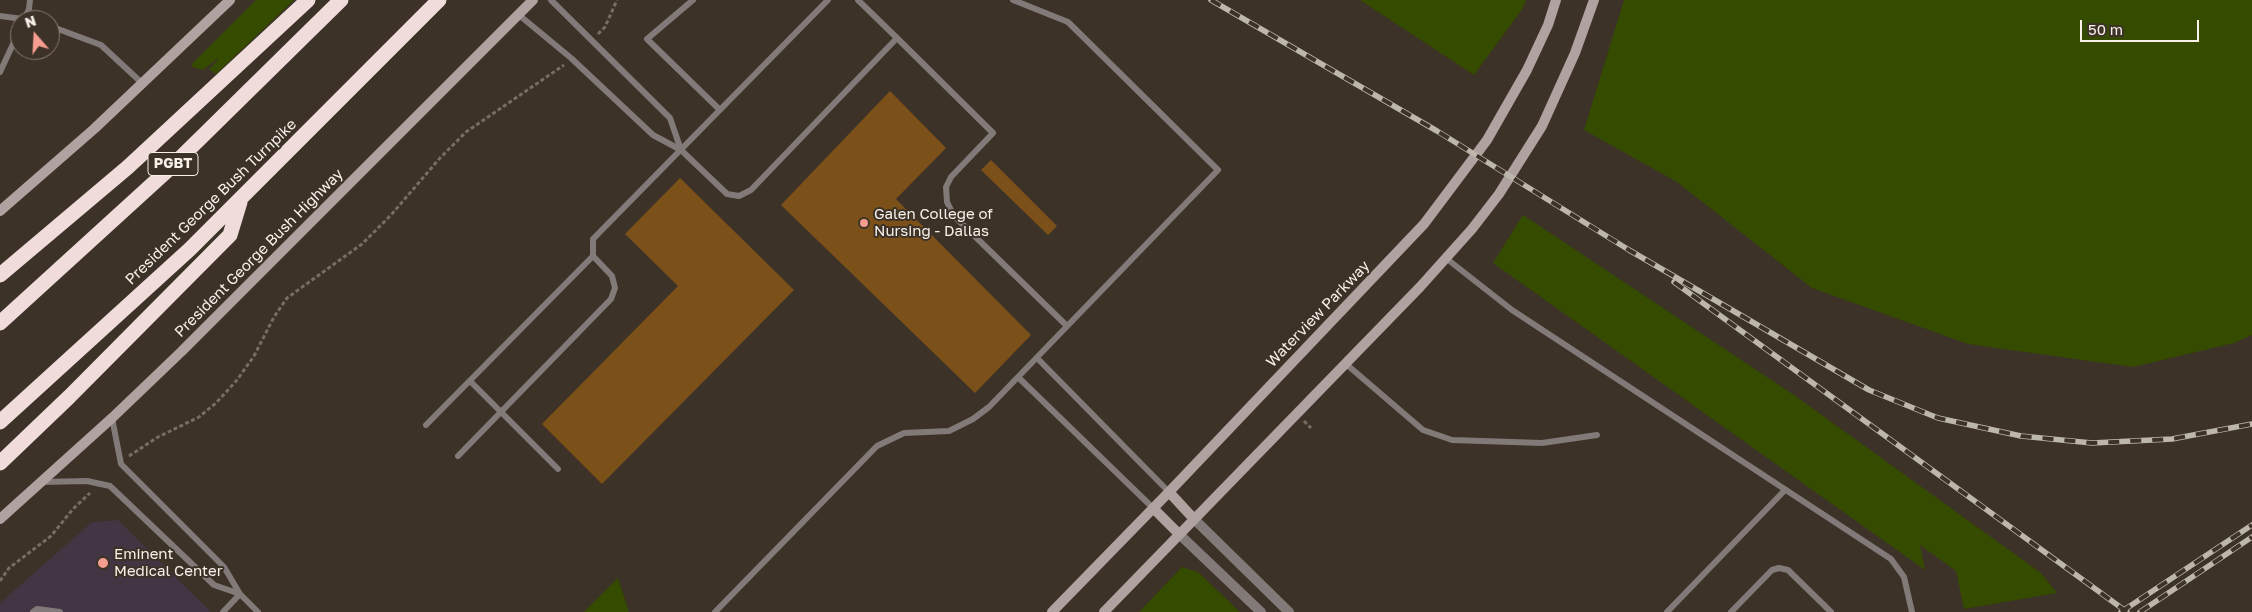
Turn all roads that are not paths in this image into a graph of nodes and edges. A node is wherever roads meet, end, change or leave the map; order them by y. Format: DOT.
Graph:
graph roads {
  1 [pos="230,0"];
  2 [pos="308,0"];
  3 [pos="341,0"];
  4 [pos="438,0"];
  5 [pos="533,0"];
  6 [pos="551,0"];
  7 [pos="693,0"];
  8 [pos="828,0"];
  9 [pos="858,0"];
  10 [pos="1013,0"];
  11 [pos="1556,0"];
  12 [pos="1594,0"];
  13 [pos="518,15"];
  14 [pos="60,30"];
  15 [pos="897,38"];
  16 [pos="10,50"];
  17 [pos="0,72"];
  18 [pos="143,84"];
  19 [pos="720,110"];
  20 [pos="681,150"];
  21 [pos="240,200"];
  22 [pos="0,211"];
  23 [pos="593,256"];
  24 [pos="1447,258"];
  25 [pos="0,275"];
  26 [pos="0,323"];
  27 [pos="1067,326"];
  28 [pos="1037,358"];
  29 [pos="1346,364"];
  30 [pos="1019,378"];
  31 [pos="470,381"];
  32 [pos="500,413"];
  33 [pos="112,418"];
  34 [pos="0,422"];
  35 [pos="426,425"];
  36 [pos="1597,435"];
  37 [pos="458,456"];
  38 [pos="0,462"];
  39 [pos="558,469"];
  40 [pos="42,482"];
  41 [pos="1785,490"];
  42 [pos="1169,492"];
  43 [pos="1153,508"];
  44 [pos="1194,518"];
  45 [pos="0,519"];
  46 [pos="1180,534"];
  47 [pos="240,594"];
  48 [pos="1672,611"];
  49 [pos="33,612"];
  50 [pos="60,612"];
  51 [pos="223,612"];
  52 [pos="258,612"];
  53 [pos="715,612"];
  54 [pos="1052,612"];
  55 [pos="1104,612"];
  56 [pos="1261,612"];
  57 [pos="1289,612"];
  58 [pos="1732,612"];
  59 [pos="1831,612"];
  60 [pos="1912,612"];
  1 -- 18 [label="main road"];
  2 -- 25 [label="highway"];
  3 -- 26 [label="highway, PGBT"];
  4 -- 21 [label="highway, President George Bush Turnpike"];
  5 -- 13 [label="main road, President George Bush Highway"];
  6 -- 20 [label="lane"];
  7 -- 19 [label="lane"];
  8 -- 19 [label="lane"];
  9 -- 15 [label="lane"];
  10 -- 27 [label="lane"];
  11 -- 42 [label="main road, Waterview Parkway"];
  12 -- 24 [label="main road"];
  13 -- 20 [label="lane"];
  13 -- 33 [label="main road, President George Bush Highway"];
  14 -- 18 [label="lane"];
  15 -- 20 [label="lane"];
  15 -- 27 [label="lane"];
  16 -- 17 [label="lane"];
  18 -- 22 [label="main road"];
  19 -- 20 [label="lane"];
  20 -- 23 [label="lane"];
  21 -- 34 [label="highway, President George Bush Turnpike"];
  21 -- 38 [label="highway"];
  23 -- 31 [label="lane"];
  23 -- 32 [label="lane"];
  24 -- 29 [label="main road"];
  24 -- 41 [label="lane"];
  27 -- 28 [label="lane"];
  28 -- 30 [label="lane"];
  28 -- 42 [label="lane"];
  29 -- 36 [label="lane"];
  29 -- 44 [label="main road"];
  30 -- 43 [label="lane"];
  30 -- 53 [label="lane"];
  31 -- 32 [label="lane"];
  31 -- 35 [label="lane"];
  32 -- 37 [label="lane"];
  32 -- 39 [label="lane"];
  33 -- 40 [label="main road, President George Bush Highway"];
  33 -- 47 [label="lane"];
  40 -- 45 [label="main road, President George Bush Highway"];
  40 -- 47 [label="lane"];
  41 -- 48 [label="lane"];
  41 -- 60 [label="lane"];
  42 -- 43 [label="main road, Waterview Parkway"];
  42 -- 44 [label="main road"];
  43 -- 46 [label="main road"];
  43 -- 54 [label="main road, Waterview Parkway"];
  44 -- 46 [label="main road"];
  44 -- 57 [label="street"];
  46 -- 55 [label="main road"];
  46 -- 56 [label="street"];
  47 -- 51 [label="lane"];
  47 -- 52 [label="lane"];
  49 -- 50 [label="lane"];
  58 -- 59 [label="lane"];
}
